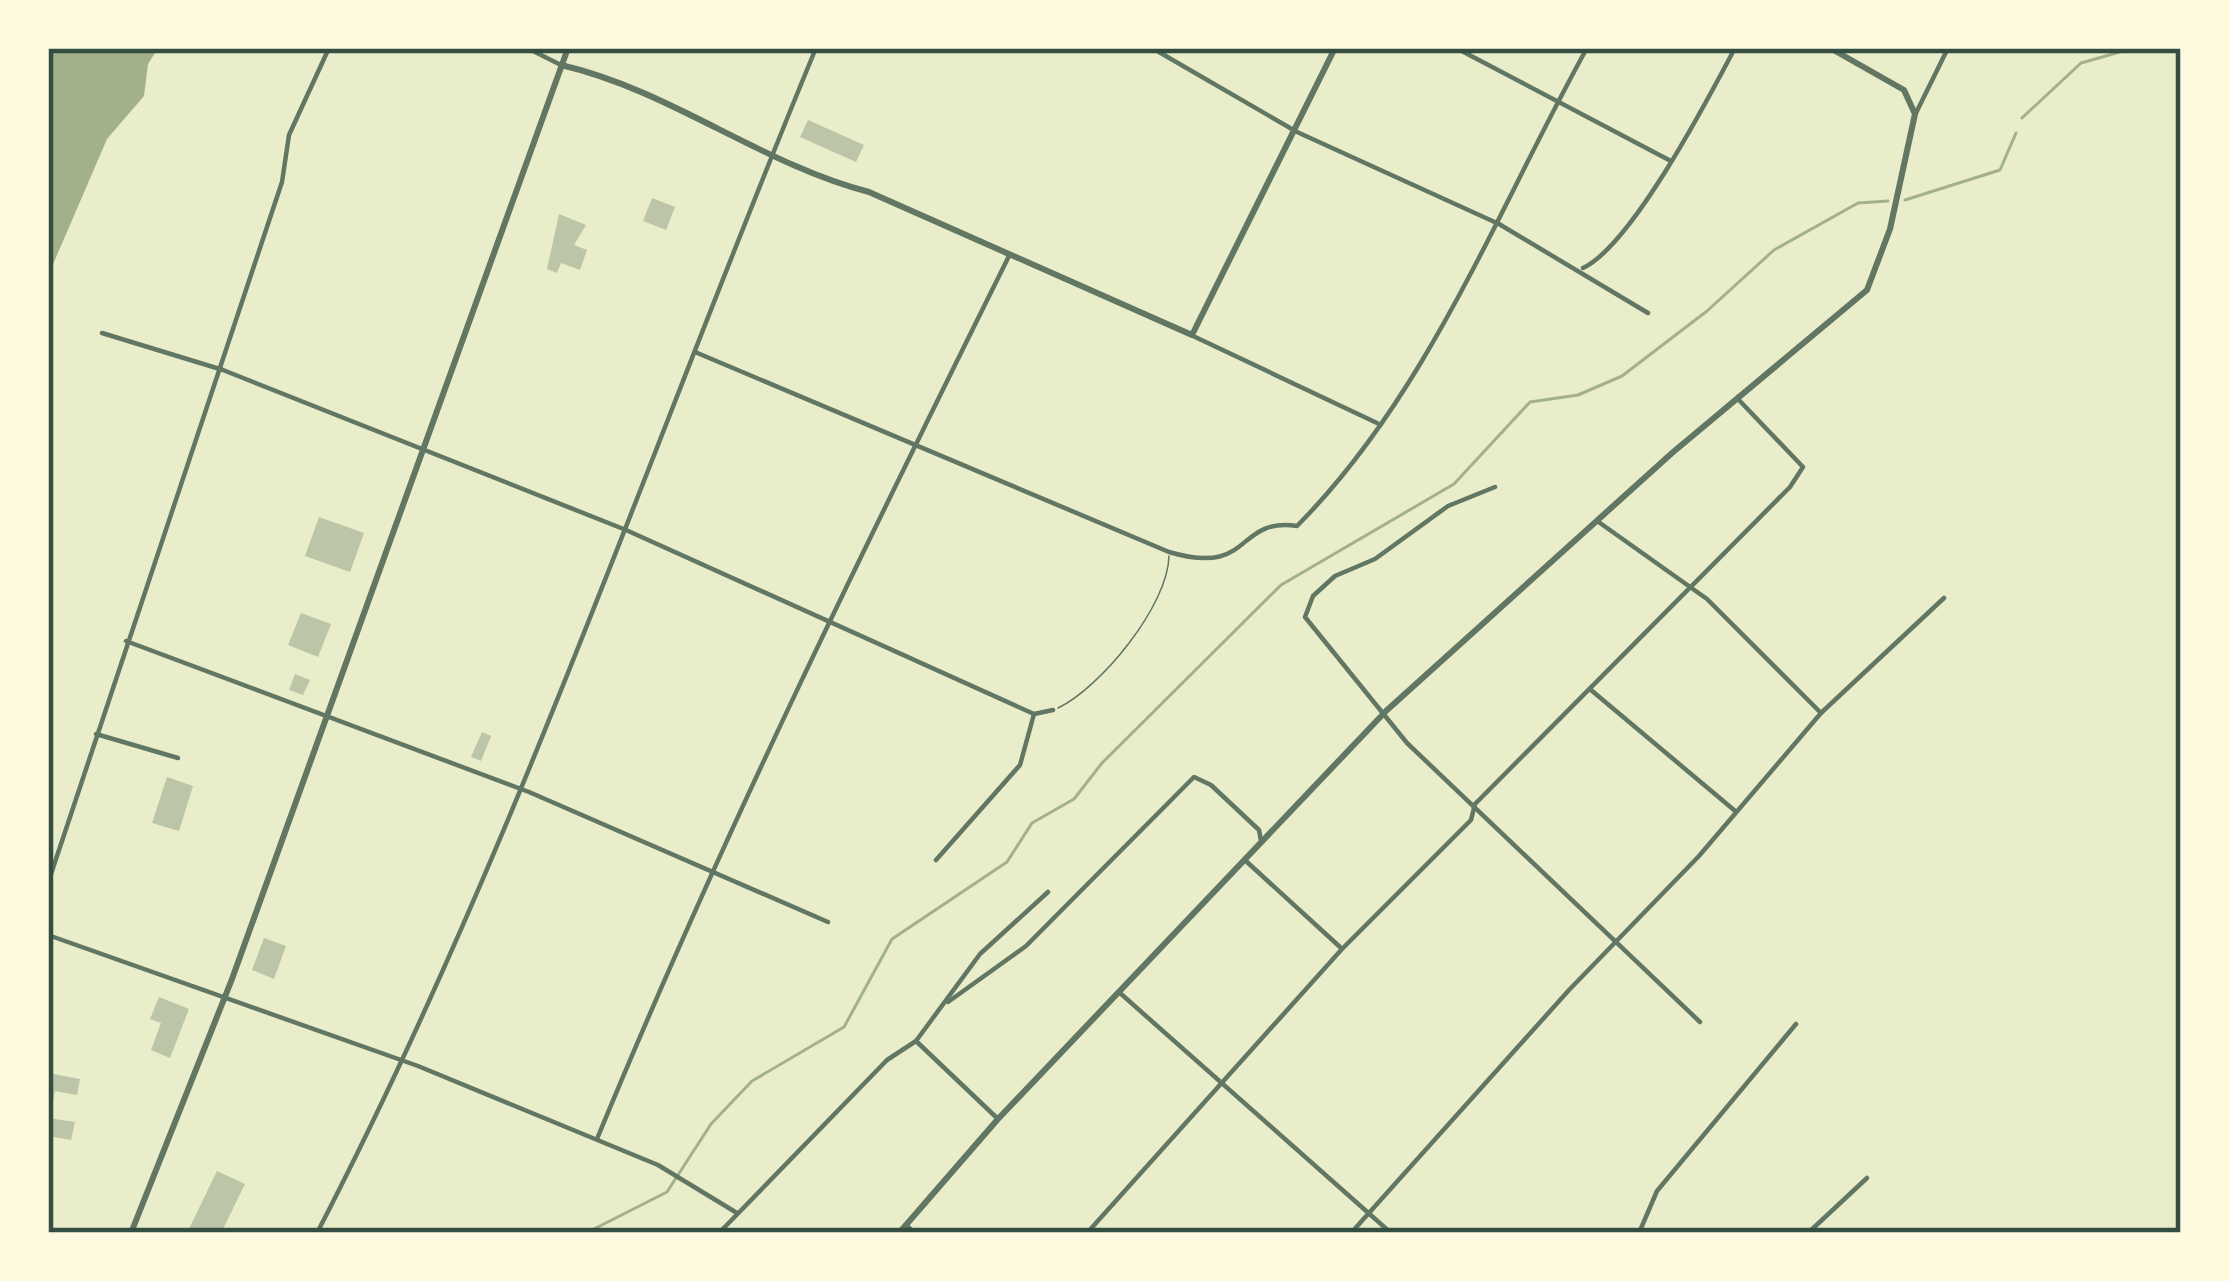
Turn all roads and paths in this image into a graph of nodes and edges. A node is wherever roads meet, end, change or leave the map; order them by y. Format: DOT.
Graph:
graph roads {
  1 [pos="329,48"];
  2 [pos="527,48"];
  3 [pos="568,48"];
  4 [pos="816,48"];
  5 [pos="1152,48"];
  6 [pos="1335,48"];
  7 [pos="1456,48"];
  8 [pos="1587,48"];
  9 [pos="1736,48"];
  10 [pos="1830,48"];
  11 [pos="1948,48"];
  12 [pos="561,65"];
  13 [pos="1558,100"];
  14 [pos="1915,114"];
  15 [pos="1297,132"];
  16 [pos="773,152"];
  17 [pos="1669,160"];
  18 [pos="1499,224"];
  19 [pos="1009,256"];
  20 [pos="1582,269"];
  21 [pos="1648,313"];
  22 [pos="102,333"];
  23 [pos="1192,335"];
  24 [pos="695,352"];
  25 [pos="217,368"];
  26 [pos="1736,398"];
  27 [pos="1377,423"];
  28 [pos="914,440"];
  29 [pos="424,451"];
  30 [pos="1495,488"];
  31 [pos="1600,523"];
  32 [pos="626,530"];
  33 [pos="1169,552"];
  34 [pos="1687,588"];
  35 [pos="1944,598"];
  36 [pos="829,625"];
  37 [pos="126,641"];
  38 [pos="1589,688"];
  39 [pos="1053,710"];
  40 [pos="1386,711"];
  41 [pos="326,713"];
  42 [pos="1821,713"];
  43 [pos="1034,714"];
  44 [pos="96,734"];
  45 [pos="178,758"];
  46 [pos="517,789"];
  47 [pos="1475,804"];
  48 [pos="1734,810"];
  49 [pos="1261,841"];
  50 [pos="937,860"];
  51 [pos="1247,862"];
  52 [pos="712,873"];
  53 [pos="48,883"];
  54 [pos="1048,892"];
  55 [pos="828,922"];
  56 [pos="48,935"];
  57 [pos="1617,942"];
  58 [pos="1342,949"];
  59 [pos="1120,993"];
  60 [pos="224,1000"];
  61 [pos="944,1005"];
  62 [pos="1700,1022"];
  63 [pos="1796,1024"];
  64 [pos="916,1041"];
  65 [pos="400,1062"];
  66 [pos="1224,1082"];
  67 [pos="998,1119"];
  68 [pos="597,1139"];
  69 [pos="1867,1178"];
  70 [pos="737,1213"];
  71 [pos="1369,1214"];
  72 [pos="906,1226"];
  73 [pos="131,1233"];
  74 [pos="317,1233"];
  75 [pos="719,1233"];
  76 [pos="899,1233"];
  77 [pos="915,1233"];
  78 [pos="1087,1233"];
  79 [pos="1351,1233"];
  80 [pos="1391,1233"];
  81 [pos="1639,1233"];
  82 [pos="1808,1233"];
  1 -- 25 [label="street"];
  2 -- 12 [label="street"];
  3 -- 12 [label="street"];
  4 -- 16 [label="street"];
  5 -- 15 [label="street"];
  6 -- 15 [label="street"];
  7 -- 13 [label="street"];
  8 -- 13 [label="street"];
  9 -- 17 [label="street"];
  10 -- 14 [label="street"];
  11 -- 14 [label="street"];
  12 -- 16 [label="street"];
  12 -- 29 [label="street"];
  13 -- 17 [label="street"];
  13 -- 18 [label="street"];
  14 -- 26 [label="street"];
  15 -- 18 [label="street"];
  15 -- 23 [label="street"];
  16 -- 19 [label="street"];
  16 -- 24 [label="street"];
  17 -- 20 [label="street"];
  18 -- 20 [label="street"];
  18 -- 27 [label="street"];
  19 -- 23 [label="street"];
  19 -- 28 [label="street"];
  20 -- 21 [label="street"];
  22 -- 25 [label="street"];
  23 -- 27 [label="street"];
  24 -- 28 [label="street"];
  24 -- 32 [label="street"];
  25 -- 29 [label="street"];
  25 -- 37 [label="street"];
  26 -- 31 [label="street"];
  26 -- 34 [label="street"];
  27 -- 33 [label="street"];
  28 -- 33 [label="street"];
  28 -- 36 [label="street"];
  29 -- 32 [label="street"];
  29 -- 41 [label="street"];
  30 -- 40 [label="street"];
  31 -- 34 [label="street"];
  31 -- 40 [label="street"];
  32 -- 36 [label="street"];
  32 -- 46 [label="street"];
  33 -- 39 [label="lane"];
  34 -- 38 [label="street"];
  34 -- 42 [label="street"];
  35 -- 42 [label="street"];
  36 -- 43 [label="street"];
  36 -- 52 [label="street"];
  37 -- 41 [label="street"];
  37 -- 44 [label="street"];
  38 -- 47 [label="street"];
  38 -- 48 [label="street"];
  39 -- 43 [label="street"];
  40 -- 47 [label="street"];
  40 -- 49 [label="street"];
  41 -- 46 [label="street"];
  41 -- 60 [label="street"];
  42 -- 48 [label="street"];
  43 -- 50 [label="street"];
  44 -- 45 [label="street"];
  44 -- 53 [label="street"];
  46 -- 52 [label="street"];
  46 -- 65 [label="street"];
  47 -- 57 [label="street"];
  47 -- 58 [label="street"];
  48 -- 57 [label="street"];
  49 -- 51 [label="street"];
  49 -- 61 [label="street"];
  51 -- 58 [label="street"];
  51 -- 59 [label="street"];
  52 -- 55 [label="street"];
  52 -- 68 [label="street"];
  54 -- 61 [label="street"];
  56 -- 60 [label="street"];
  57 -- 62 [label="street"];
  57 -- 71 [label="street"];
  58 -- 66 [label="street"];
  59 -- 66 [label="street"];
  59 -- 67 [label="street"];
  60 -- 65 [label="street"];
  60 -- 73 [label="street"];
  61 -- 64 [label="street"];
  63 -- 81 [label="street"];
  64 -- 67 [label="street"];
  64 -- 70 [label="street"];
  65 -- 68 [label="street"];
  65 -- 74 [label="street"];
  66 -- 71 [label="street"];
  66 -- 78 [label="street"];
  67 -- 72 [label="street"];
  68 -- 70 [label="street"];
  69 -- 82 [label="street"];
  70 -- 75 [label="street"];
  71 -- 79 [label="street"];
  71 -- 80 [label="street"];
  72 -- 76 [label="street"];
  72 -- 77 [label="street"];
}
